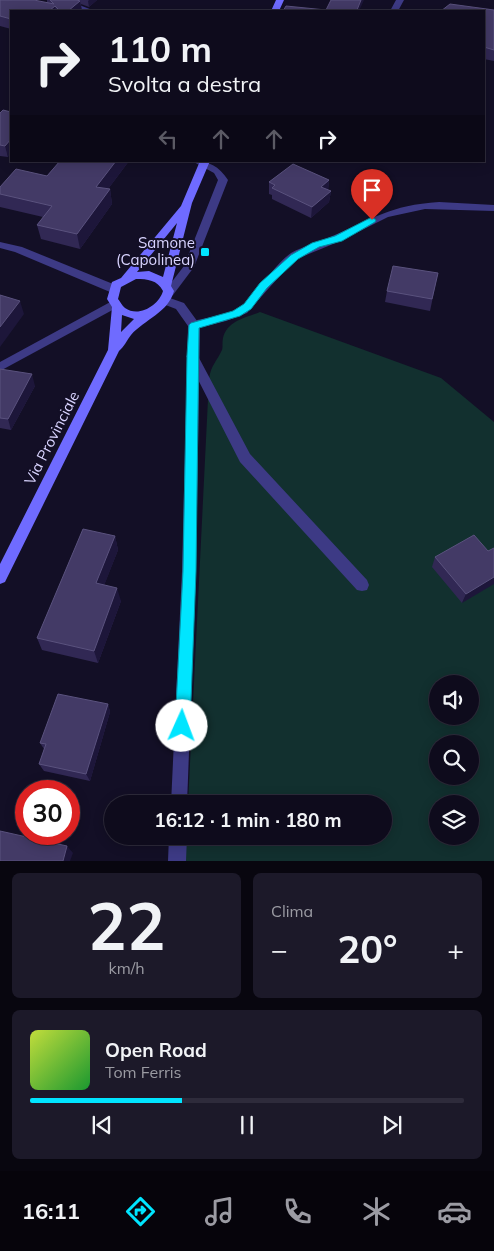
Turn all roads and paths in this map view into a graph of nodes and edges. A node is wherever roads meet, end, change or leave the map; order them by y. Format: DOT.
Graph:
graph roads {
  1 [pos="59,0"];
  2 [pos="88,10"];
  3 [pos="204,162"];
  4 [pos="187,203"];
  5 [pos="494,208"];
  6 [pos="0,245"];
  7 [pos="126,278"];
  8 [pos="114,289"];
  9 [pos="167,293"];
  10 [pos="115,306"];
  11 [pos="147,314"];
  12 [pos="194,325"];
  13 [pos="114,350"];
  14 [pos="192,355"];
  15 [pos="0,367"];
  16 [pos="0,578"];
  17 [pos="362,585"];
  18 [pos="179,795"];
  19 [pos="178,845"];
  20 [pos="177,861"];
  1 -- 2 [label="street"];
  3 -- 4 [label="main road"];
  3 -- 9 [label="street"];
  4 -- 7 [label="main road"];
  4 -- 9 [label="main road"];
  5 -- 12 [label="street"];
  6 -- 8 [label="street"];
  7 -- 8 [label="main road"];
  7 -- 9 [label="main road"];
  8 -- 10 [label="main road"];
  9 -- 11 [label="main road"];
  9 -- 12 [label="street"];
  10 -- 11 [label="main road"];
  10 -- 13 [label="main road, Via Provinciale"];
  10 -- 15 [label="street"];
  11 -- 13 [label="main road"];
  12 -- 14 [label="street"];
  13 -- 16 [label="main road, Via Provinciale"];
  14 -- 17 [label="street"];
  14 -- 18 [label="street"];
  19 -- 20 [label="street"];
}
